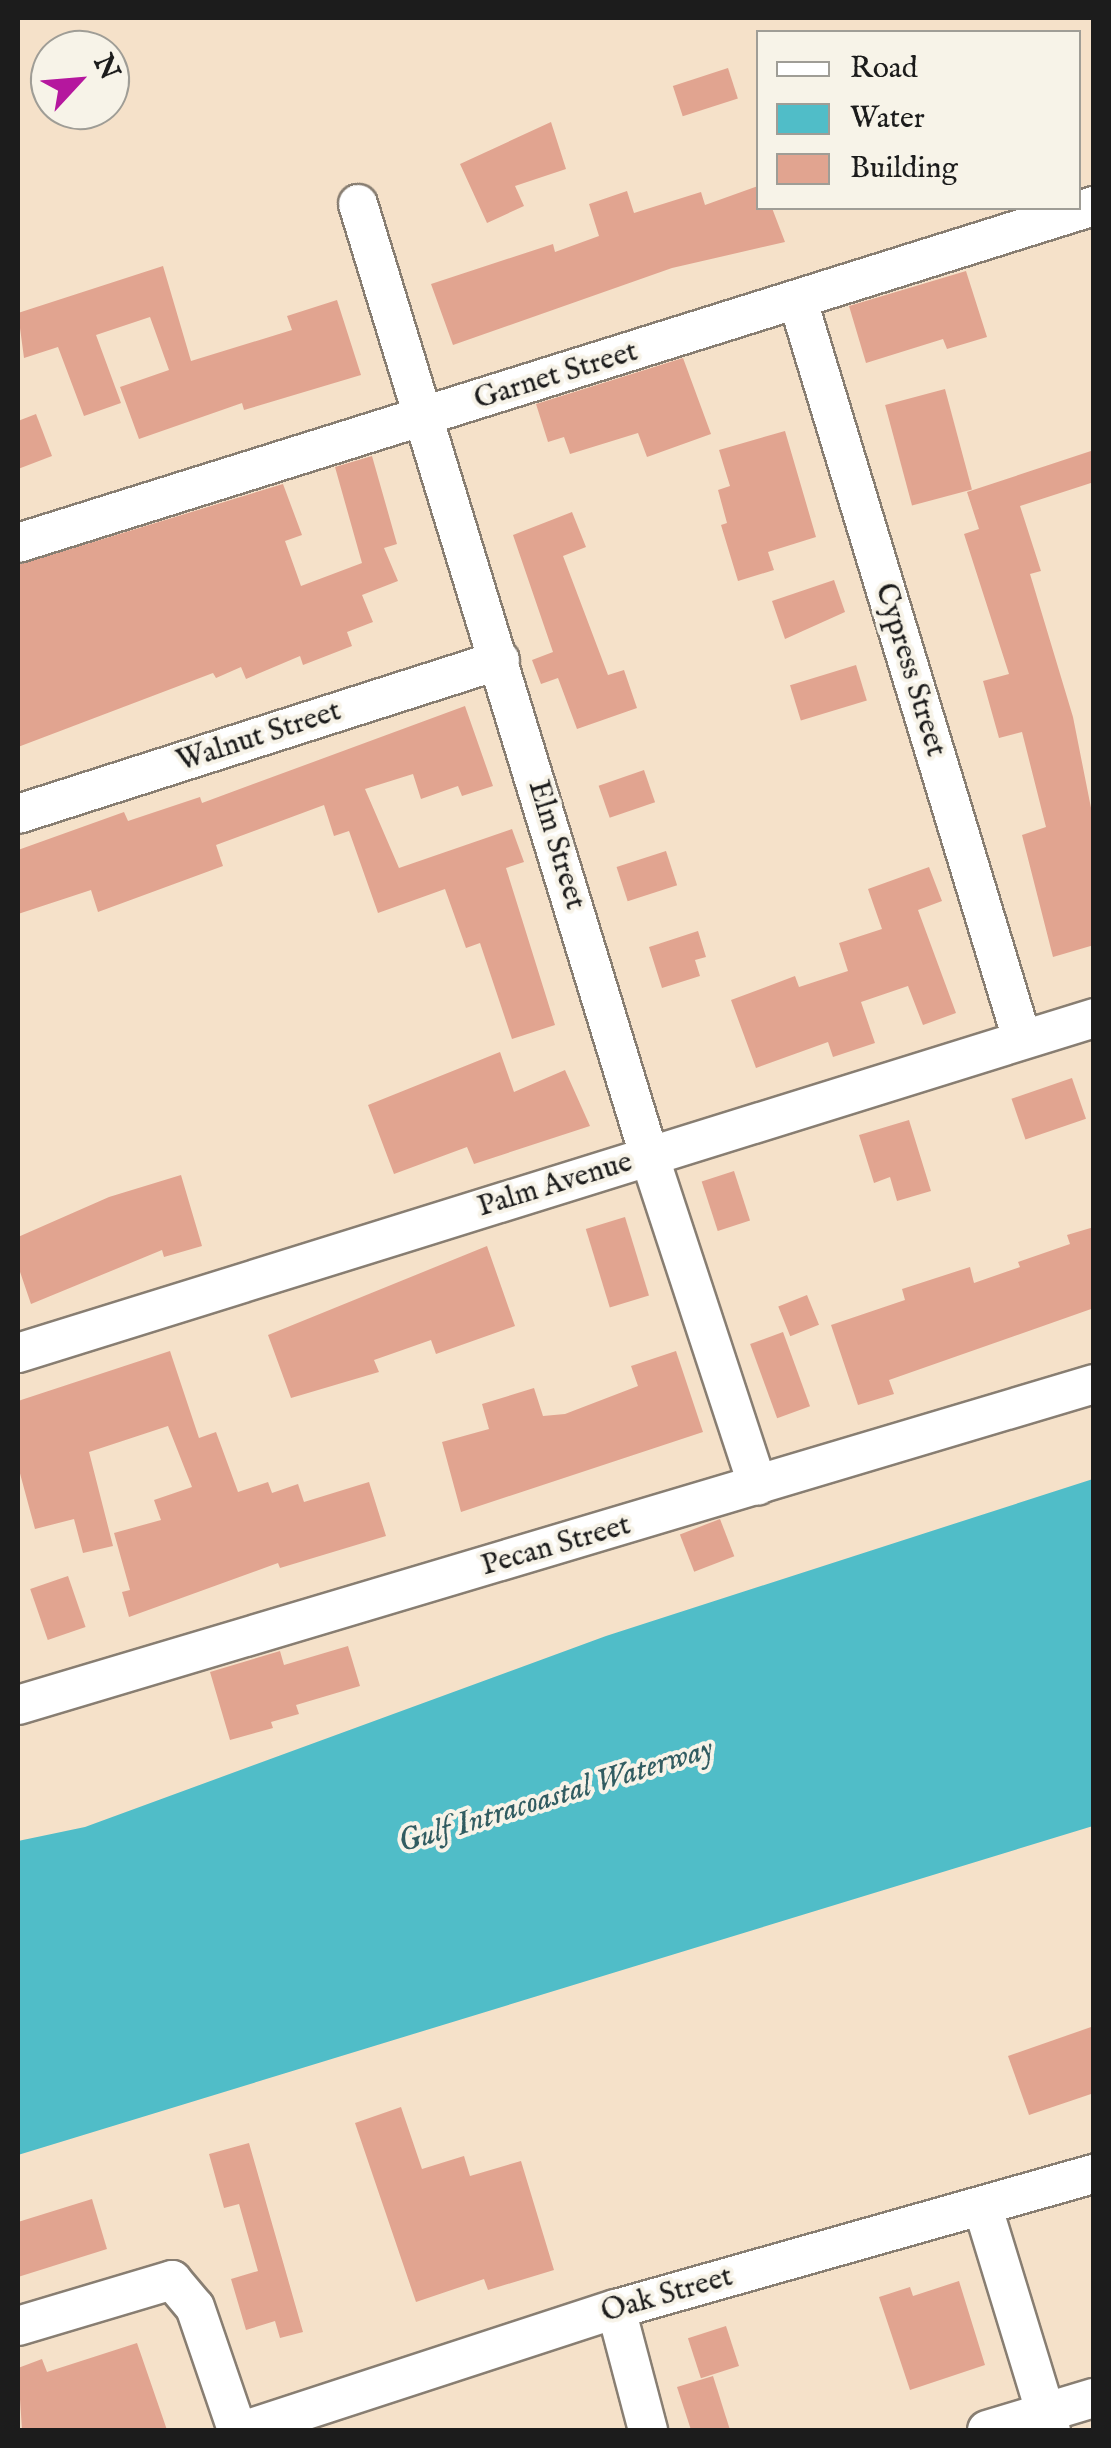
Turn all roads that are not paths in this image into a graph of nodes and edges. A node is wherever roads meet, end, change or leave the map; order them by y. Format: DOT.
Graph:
graph roads {
  1 [pos="358,204"];
  2 [pos="1094,206"];
  3 [pos="798,301"];
  4 [pos="425,417"];
  5 [pos="18,543"];
  6 [pos="500,660"];
  7 [pos="18,814"];
  8 [pos="1094,1018"];
  9 [pos="1022,1039"];
  10 [pos="649,1156"];
  11 [pos="18,1353"];
  12 [pos="1094,1384"];
  13 [pos="758,1486"];
  14 [pos="18,1705"];
  15 [pos="1094,2174"];
  16 [pos="984,2208"];
  17 [pos="616,2309"];
  18 [pos="18,2326"];
  19 [pos="1094,2398"];
  20 [pos="1048,2422"];
  21 [pos="237,2430"];
  22 [pos="245,2430"];
  23 [pos="648,2430"];
  24 [pos="987,2430"];
  1 -- 4 [label="street, Elm Street"];
  2 -- 3 [label="street, Garnet Street"];
  3 -- 4 [label="street, Garnet Street"];
  3 -- 9 [label="street, Cypress Street"];
  4 -- 5 [label="street, Garnet Street"];
  4 -- 6 [label="street, Elm Street"];
  6 -- 7 [label="street, Walnut Street"];
  6 -- 10 [label="street, Elm Street"];
  8 -- 9 [label="street, Palm Avenue"];
  9 -- 10 [label="street, Palm Avenue"];
  10 -- 11 [label="street, Palm Avenue"];
  10 -- 13 [label="street, Elm Street"];
  12 -- 13 [label="street, Pecan Street"];
  13 -- 14 [label="street, Pecan Street"];
  15 -- 16 [label="street, Oak Street"];
  16 -- 17 [label="street, Oak Street"];
  16 -- 20 [label="street"];
  17 -- 22 [label="street, Oak Street"];
  17 -- 23 [label="street"];
  18 -- 21 [label="street"];
  19 -- 20 [label="street"];
  20 -- 24 [label="street"];
}
